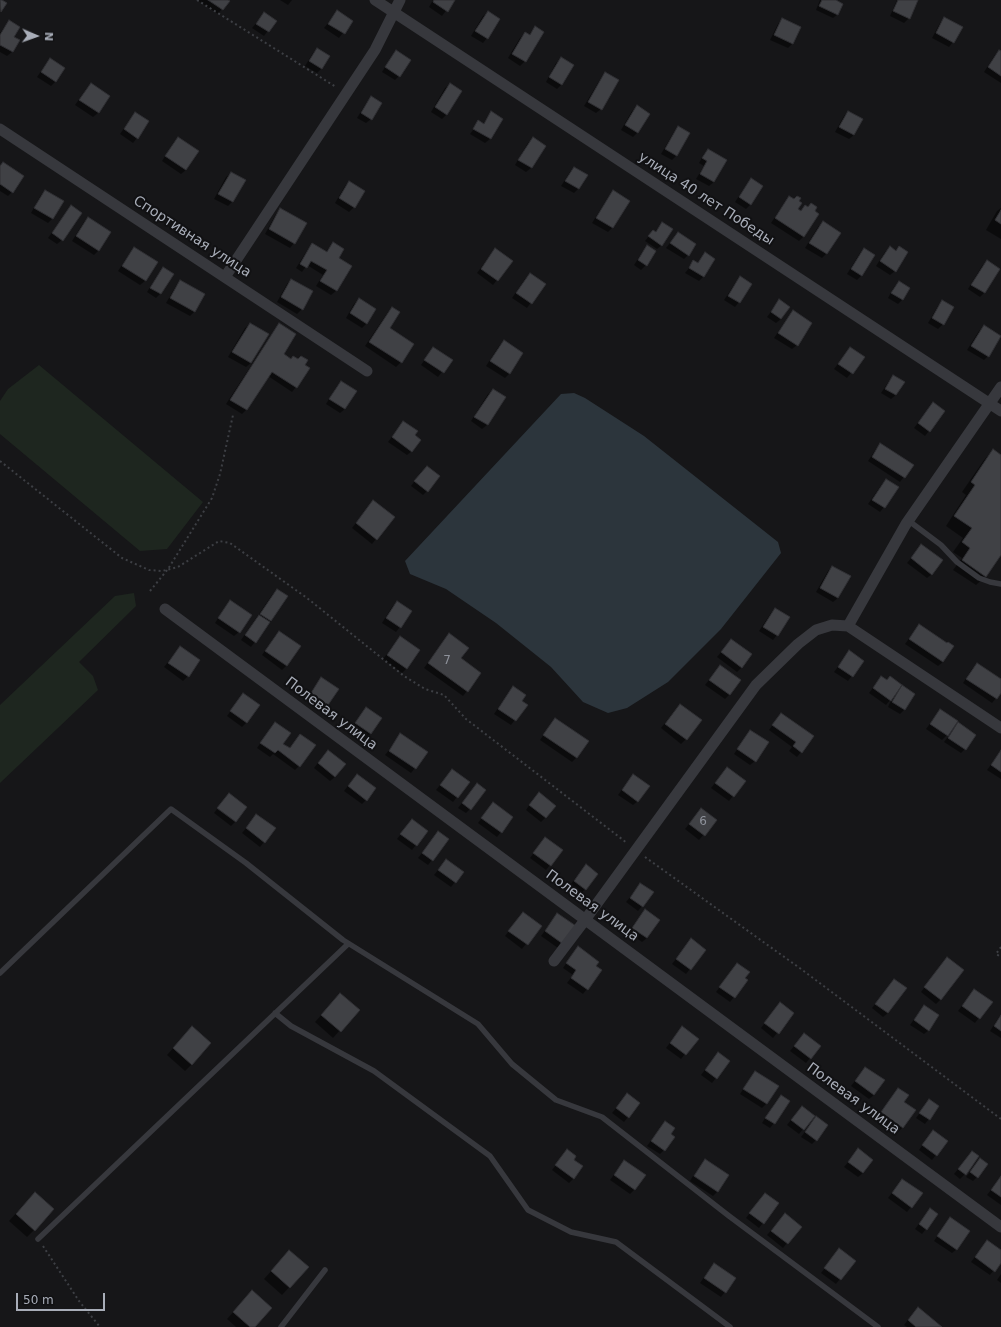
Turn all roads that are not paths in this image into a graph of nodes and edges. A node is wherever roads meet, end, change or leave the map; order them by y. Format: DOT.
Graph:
graph roads {
  1 [pos="375,0"];
  2 [pos="400,0"];
  3 [pos="394,12"];
  4 [pos="0,129"];
  5 [pos="225,277"];
  6 [pos="367,371"];
  7 [pos="1001,388"];
  8 [pos="990,404"];
  9 [pos="1001,411"];
  10 [pos="909,521"];
  11 [pos="1001,584"];
  12 [pos="165,609"];
  13 [pos="848,626"];
  14 [pos="1001,728"];
  15 [pos="585,920"];
  16 [pos="348,944"];
  17 [pos="554,961"];
  18 [pos="0,973"];
  19 [pos="275,1013"];
  20 [pos="1001,1227"];
  21 [pos="38,1239"];
  22 [pos="324,1270"];
  23 [pos="281,1327"];
  24 [pos="730,1327"];
  25 [pos="878,1327"];
  1 -- 3 [label="street, улица 40 лет Победы"];
  2 -- 3 [label="street"];
  3 -- 5 [label="street"];
  3 -- 8 [label="street, улица 40 лет Победы"];
  4 -- 5 [label="street, Спортивная улица"];
  5 -- 6 [label="street, Спортивная улица"];
  7 -- 8 [label="street"];
  8 -- 9 [label="street, улица 40 лет Победы"];
  8 -- 10 [label="street"];
  10 -- 11 [label="lane"];
  10 -- 13 [label="street"];
  12 -- 15 [label="street, Полевая улица"];
  13 -- 14 [label="street"];
  13 -- 15 [label="street"];
  15 -- 17 [label="street"];
  15 -- 20 [label="street, Полевая улица"];
  16 -- 18 [label="lane"];
  16 -- 19 [label="lane"];
  16 -- 25 [label="lane"];
  19 -- 21 [label="lane"];
  19 -- 24 [label="lane"];
  22 -- 23 [label="lane"];
}
